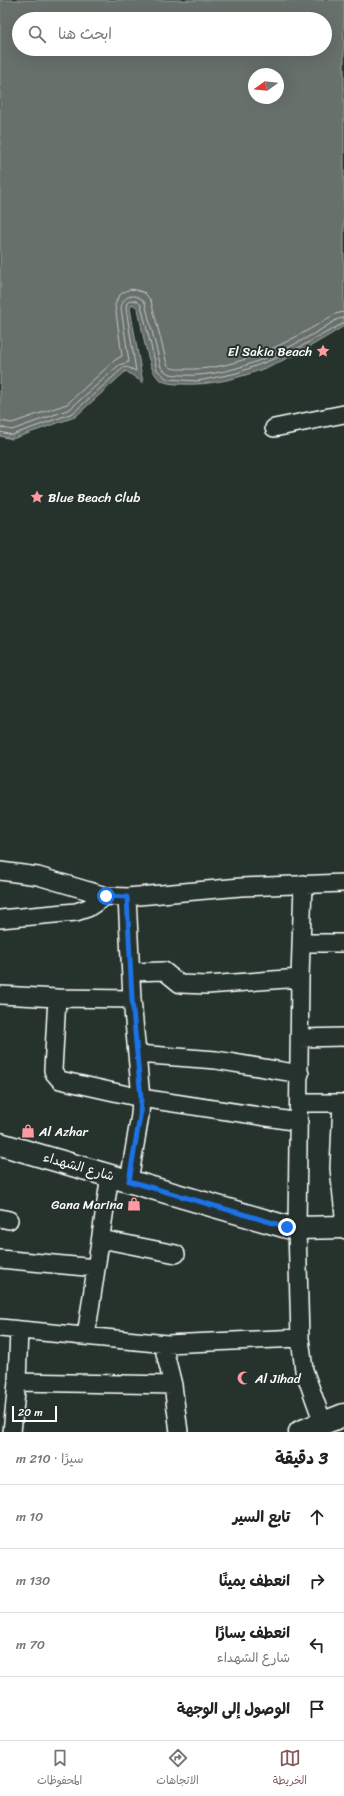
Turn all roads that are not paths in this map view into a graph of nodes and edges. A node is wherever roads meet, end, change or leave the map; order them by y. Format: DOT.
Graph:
graph roads {
  1 [pos="344,414"];
  2 [pos="274,428"];
  3 [pos="0,871"];
  4 [pos="344,883"];
  5 [pos="303,884"];
  6 [pos="106,896"];
  7 [pos="127,897"];
  8 [pos="0,919"];
  9 [pos="344,943"];
  10 [pos="302,944"];
  11 [pos="131,972"];
  12 [pos="300,978"];
  13 [pos="0,995"];
  14 [pos="57,998"];
  15 [pos="132,999"];
  16 [pos="344,1037"];
  17 [pos="300,1038"];
  18 [pos="137,1054"];
  19 [pos="300,1074"];
  20 [pos="141,1098"];
  21 [pos="299,1103"];
  22 [pos="343,1103"];
  23 [pos="299,1122"];
  24 [pos="0,1144"];
  25 [pos="342,1168"];
  26 [pos="119,1178"];
  27 [pos="344,1215"];
  28 [pos="344,1227"];
  29 [pos="297,1228"];
  30 [pos="101,1239"];
  31 [pos="176,1254"];
  32 [pos="0,1259"];
  33 [pos="96,1268"];
  34 [pos="0,1328"];
  35 [pos="19,1330"];
  36 [pos="86,1336"];
  37 [pos="300,1338"];
  38 [pos="167,1344"];
  39 [pos="17,1382"];
  40 [pos="173,1385"];
  41 [pos="344,1415"];
  42 [pos="323,1423"];
  43 [pos="12,1432"];
  44 [pos="179,1432"];
  45 [pos="300,1432"];
  1 -- 2 [label="street"];
  3 -- 6 [label="street"];
  4 -- 5 [label="street"];
  5 -- 7 [label="street"];
  5 -- 10 [label="street"];
  6 -- 7 [label="street"];
  6 -- 8 [label="street"];
  7 -- 11 [label="street"];
  9 -- 10 [label="street"];
  10 -- 12 [label="street"];
  11 -- 12 [label="street"];
  11 -- 15 [label="street"];
  12 -- 17 [label="street"];
  13 -- 14 [label="street"];
  14 -- 15 [label="street"];
  14 -- 20 [label="street"];
  15 -- 18 [label="street"];
  16 -- 17 [label="street"];
  17 -- 19 [label="street"];
  18 -- 19 [label="street"];
  18 -- 20 [label="street"];
  19 -- 21 [label="street"];
  20 -- 23 [label="street"];
  20 -- 26 [label="street"];
  21 -- 22 [label="street"];
  21 -- 23 [label="street"];
  22 -- 25 [label="street"];
  23 -- 29 [label="street"];
  24 -- 26 [label="street, شارع الشهداء"];
  25 -- 27 [label="street"];
  26 -- 29 [label="street, شارع الشهداء"];
  26 -- 30 [label="street"];
  28 -- 29 [label="street, شارع الشهداء"];
  29 -- 37 [label="street"];
  30 -- 31 [label="street"];
  30 -- 33 [label="street"];
  32 -- 33 [label="street"];
  33 -- 36 [label="street"];
  34 -- 35 [label="street"];
  35 -- 36 [label="street"];
  35 -- 39 [label="street"];
  36 -- 38 [label="street"];
  37 -- 38 [label="street"];
  37 -- 42 [label="street"];
  38 -- 40 [label="street"];
  39 -- 40 [label="street"];
  39 -- 43 [label="street"];
  40 -- 44 [label="street"];
  41 -- 42 [label="street"];
  42 -- 45 [label="street"];
}
